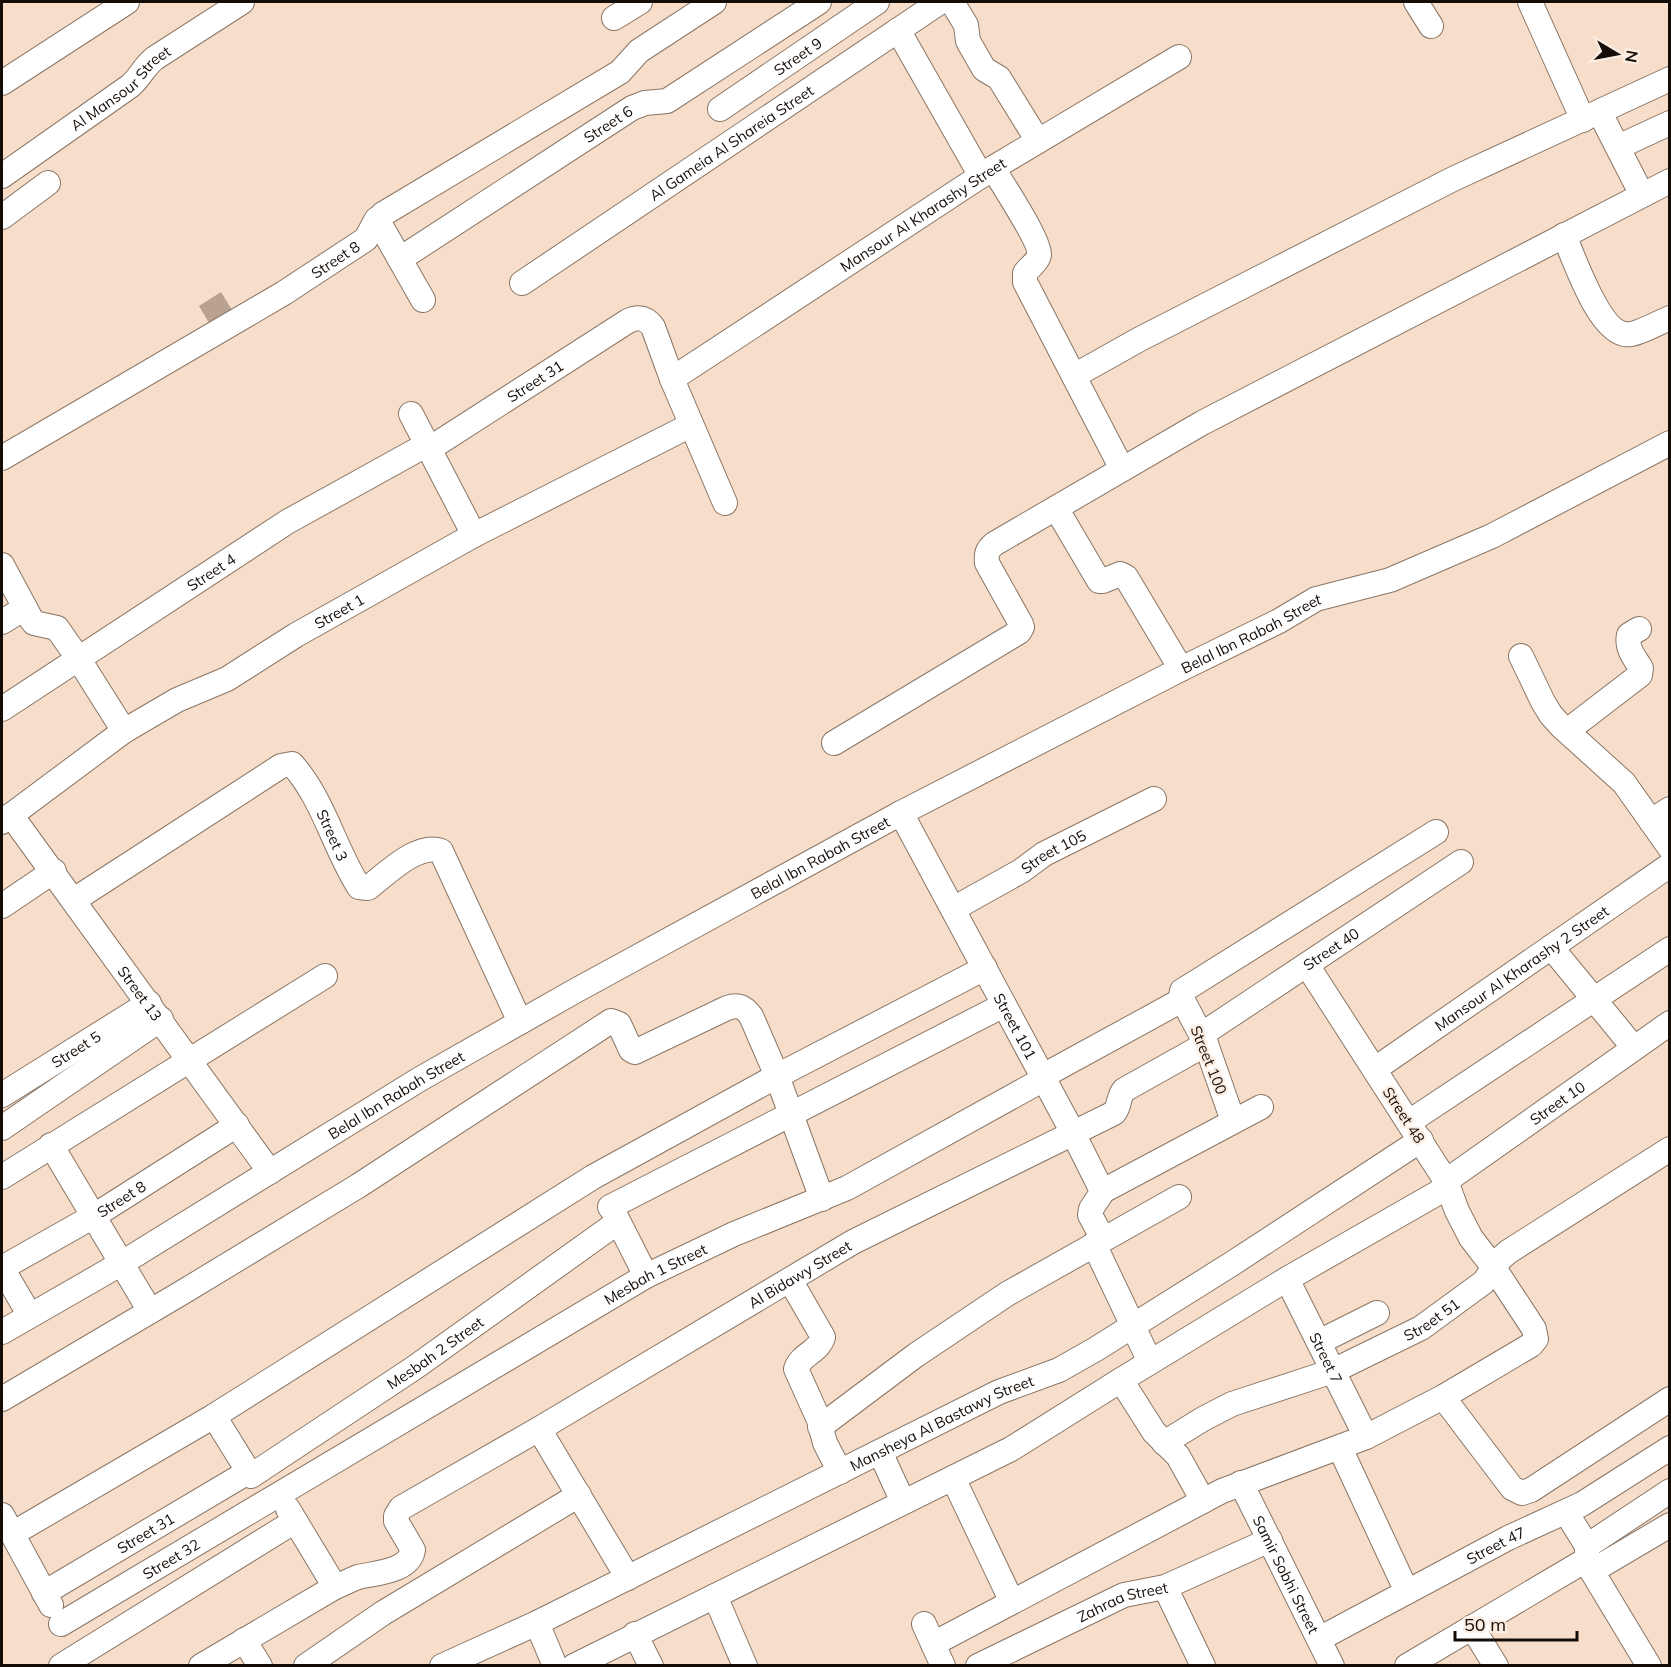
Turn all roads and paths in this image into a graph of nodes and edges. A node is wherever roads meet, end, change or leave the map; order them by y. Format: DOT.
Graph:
graph roads {
  1 [pos="127,2"];
  2 [pos="242,2"];
  3 [pos="640,2"];
  4 [pos="714,2"];
  5 [pos="819,2"];
  6 [pos="830,2"];
  7 [pos="877,2"];
  8 [pos="940,2"];
  9 [pos="952,2"];
  10 [pos="1416,2"];
  11 [pos="1530,2"];
  12 [pos="614,18"];
  13 [pos="845,24"];
  14 [pos="1431,26"];
  15 [pos="898,30"];
  16 [pos="1179,57"];
  17 [pos="1670,79"];
  18 [pos="2,83"];
  19 [pos="720,110"];
  20 [pos="1592,116"];
  21 [pos="1670,123"];
  22 [pos="1038,141"];
  23 [pos="1618,147"];
  24 [pos="987,172"];
  25 [pos="2,176"];
  26 [pos="1670,181"];
  27 [pos="48,183"];
  28 [pos="1642,195"];
  29 [pos="2,217"];
  30 [pos="377,219"];
  31 [pos="1564,236"];
  32 [pos="400,259"];
  33 [pos="522,283"];
  34 [pos="423,300"];
  35 [pos="1670,318"];
  36 [pos="1074,376"];
  37 [pos="672,379"];
  38 [pos="411,414"];
  39 [pos="691,424"];
  40 [pos="1670,443"];
  41 [pos="427,447"];
  42 [pos="2,458"];
  43 [pos="1122,469"];
  44 [pos="725,503"];
  45 [pos="1056,508"];
  46 [pos="474,536"];
  47 [pos="2,566"];
  48 [pos="25,608"];
  49 [pos="2,622"];
  50 [pos="1639,629"];
  51 [pos="1521,656"];
  52 [pos="78,658"];
  53 [pos="1181,669"];
  54 [pos="2,709"];
  55 [pos="124,731"];
  56 [pos="1567,731"];
  57 [pos="834,743"];
  58 [pos="1154,799"];
  59 [pos="901,813"];
  60 [pos="1660,815"];
  61 [pos="7,818"];
  62 [pos="1436,832"];
  63 [pos="1670,848"];
  64 [pos="1461,862"];
  65 [pos="1670,865"];
  66 [pos="54,871"];
  67 [pos="74,900"];
  68 [pos="2,906"];
  69 [pos="953,909"];
  70 [pos="1551,947"];
  71 [pos="1670,949"];
  72 [pos="1307,965"];
  73 [pos="985,968"];
  74 [pos="325,976"];
  75 [pos="1593,999"];
  76 [pos="1182,1000"];
  77 [pos="1004,1005"];
  78 [pos="155,1011"];
  79 [pos="520,1022"];
  80 [pos="1670,1023"];
  81 [pos="1204,1040"];
  82 [pos="1634,1048"];
  83 [pos="190,1059"];
  84 [pos="1375,1069"];
  85 [pos="777,1076"];
  86 [pos="1044,1078"];
  87 [pos="2,1095"];
  88 [pos="1261,1107"];
  89 [pos="791,1114"];
  90 [pos="1233,1121"];
  91 [pos="237,1125"];
  92 [pos="2,1128"];
  93 [pos="1415,1131"];
  94 [pos="1073,1133"];
  95 [pos="51,1145"];
  96 [pos="1670,1149"];
  97 [pos="270,1172"];
  98 [pos="2,1177"];
  99 [pos="593,1177"];
  100 [pos="1447,1184"];
  101 [pos="1101,1192"];
  102 [pos="1179,1197"];
  103 [pos="822,1199"];
  104 [pos="614,1214"];
  105 [pos="94,1216"];
  106 [pos="1098,1242"];
  107 [pos="122,1263"];
  108 [pos="2,1268"];
  109 [pos="1494,1268"];
  110 [pos="646,1276"];
  111 [pos="1287,1279"];
  112 [pos="790,1280"];
  113 [pos="150,1311"];
  114 [pos="1377,1313"];
  115 [pos="29,1314"];
  116 [pos="1133,1325"];
  117 [pos="2,1332"];
  118 [pos="1319,1342"];
  119 [pos="1150,1362"];
  120 [pos="1333,1371"];
  121 [pos="1121,1380"];
  122 [pos="1443,1397"];
  123 [pos="2,1399"];
  124 [pos="1670,1399"];
  125 [pos="214,1416"];
  126 [pos="820,1427"];
  127 [pos="539,1429"];
  128 [pos="1366,1437"];
  129 [pos="1164,1443"];
  130 [pos="1340,1448"];
  131 [pos="1670,1448"];
  132 [pos="880,1452"];
  133 [pos="254,1472"];
  134 [pos="840,1472"];
  135 [pos="954,1478"];
  136 [pos="1241,1483"];
  137 [pos="1670,1491"];
  138 [pos="279,1495"];
  139 [pos="579,1496"];
  140 [pos="1203,1501"];
  141 [pos="903,1503"];
  142 [pos="1566,1512"];
  143 [pos="295,1521"];
  144 [pos="5,1524"];
  145 [pos="1670,1524"];
  146 [pos="1270,1540"];
  147 [pos="1588,1559"];
  148 [pos="628,1578"];
  149 [pos="335,1587"];
  150 [pos="1165,1587"];
  151 [pos="1407,1592"];
  152 [pos="44,1593"];
  153 [pos="715,1596"];
  154 [pos="1012,1602"];
  155 [pos="537,1623"];
  156 [pos="61,1624"];
  157 [pos="1472,1627"];
  158 [pos="635,1634"];
  159 [pos="1319,1639"];
  160 [pos="244,1640"];
  161 [pos="75,1662"];
  162 [pos="201,1665"];
  163 [pos="260,1665"];
  164 [pos="306,1665"];
  165 [pos="442,1665"];
  166 [pos="555,1665"];
  167 [pos="574,1665"];
  168 [pos="651,1665"];
  169 [pos="745,1665"];
  170 [pos="943,1665"];
  171 [pos="978,1665"];
  172 [pos="1203,1665"];
  173 [pos="1332,1665"];
  174 [pos="1407,1665"];
  175 [pos="1496,1665"];
  176 [pos="1649,1665"];
  1 -- 18 [label="street"];
  2 -- 25 [label="street, Al Mansour Street"];
  3 -- 12 [label="street"];
  4 -- 30 [label="street, Street 8"];
  5 -- 32 [label="street, Street 6"];
  6 -- 13 [label="street"];
  7 -- 13 [label="street, Street 9"];
  8 -- 15 [label="street, Al Gameia Al Shareia Street"];
  9 -- 22 [label="street"];
  10 -- 14 [label="street"];
  11 -- 20 [label="street"];
  13 -- 19 [label="street, Street 9"];
  15 -- 24 [label="street"];
  15 -- 33 [label="street, Al Gameia Al Shareia Street"];
  16 -- 22 [label="street, Mansour Al Kharashy Street"];
  17 -- 20 [label="street"];
  20 -- 23 [label="street"];
  20 -- 36 [label="street"];
  21 -- 23 [label="street"];
  22 -- 24 [label="street, Mansour Al Kharashy Street"];
  23 -- 28 [label="street"];
  24 -- 36 [label="street"];
  24 -- 37 [label="street, Mansour Al Kharashy Street"];
  26 -- 28 [label="street"];
  27 -- 29 [label="street"];
  28 -- 31 [label="street"];
  30 -- 32 [label="street"];
  30 -- 42 [label="street, Street 8"];
  31 -- 35 [label="street"];
  31 -- 43 [label="street"];
  32 -- 34 [label="street"];
  36 -- 43 [label="street"];
  37 -- 39 [label="street"];
  37 -- 41 [label="street, Street 31"];
  38 -- 41 [label="street"];
  39 -- 44 [label="street"];
  39 -- 46 [label="street, Street 1"];
  40 -- 53 [label="street, Belal Ibn Rabah Street"];
  41 -- 46 [label="street"];
  41 -- 52 [label="street, Street 4"];
  43 -- 45 [label="street"];
  45 -- 53 [label="street"];
  45 -- 57 [label="street"];
  46 -- 55 [label="street, Street 1"];
  47 -- 48 [label="street"];
  48 -- 49 [label="street"];
  48 -- 52 [label="street"];
  50 -- 56 [label="street"];
  51 -- 56 [label="street"];
  52 -- 54 [label="street, Street 4"];
  52 -- 55 [label="street"];
  53 -- 59 [label="street, Belal Ibn Rabah Street"];
  55 -- 61 [label="street, Street 1"];
  56 -- 60 [label="street"];
  58 -- 69 [label="street, Street 105"];
  59 -- 69 [label="street, Street 101"];
  59 -- 79 [label="street, Belal Ibn Rabah Street"];
  60 -- 63 [label="street"];
  61 -- 66 [label="street, Street 13"];
  62 -- 76 [label="street"];
  64 -- 72 [label="street, Street 40"];
  65 -- 70 [label="street, Mansour Al Kharashy 2 Street"];
  66 -- 67 [label="street, Street 13"];
  66 -- 68 [label="street"];
  67 -- 78 [label="street, Street 13"];
  67 -- 79 [label="street, Street 3"];
  69 -- 73 [label="street, Street 101"];
  70 -- 75 [label="street"];
  70 -- 84 [label="street, Mansour Al Kharashy 2 Street"];
  71 -- 75 [label="street, Mansheya Al Bastawy Street"];
  72 -- 81 [label="street, Street 40"];
  72 -- 84 [label="street, Street 48"];
  73 -- 77 [label="street, Street 101"];
  73 -- 85 [label="street"];
  74 -- 83 [label="street"];
  75 -- 82 [label="street"];
  75 -- 93 [label="street, Mansheya Al Bastawy Street"];
  76 -- 81 [label="street, Street 100"];
  76 -- 86 [label="street, Mesbah 1 Street"];
  77 -- 86 [label="street, Street 101"];
  77 -- 89 [label="street, Mesbah 2 Street"];
  78 -- 83 [label="street, Street 13"];
  78 -- 87 [label="street, Street 5"];
  78 -- 92 [label="street"];
  79 -- 97 [label="street, Belal Ibn Rabah Street"];
  80 -- 82 [label="street, Street 10"];
  81 -- 90 [label="street, Street 100"];
  81 -- 94 [label="street, Al Bidawy Street"];
  82 -- 100 [label="street, Street 10"];
  83 -- 91 [label="street, Street 13"];
  83 -- 95 [label="street"];
  84 -- 93 [label="street, Street 48"];
  85 -- 89 [label="street"];
  85 -- 99 [label="street"];
  85 -- 113 [label="street"];
  86 -- 94 [label="street, Street 101"];
  86 -- 103 [label="street, Mesbah 1 Street"];
  88 -- 90 [label="street"];
  89 -- 103 [label="street"];
  89 -- 104 [label="street, Mesbah 2 Street"];
  90 -- 101 [label="street"];
  91 -- 97 [label="street, Street 13"];
  91 -- 105 [label="street, Street 8"];
  93 -- 100 [label="street, Street 48"];
  93 -- 116 [label="street, Mansheya Al Bastawy Street"];
  94 -- 101 [label="street, Street 101"];
  94 -- 112 [label="street, Al Bidawy Street"];
  95 -- 98 [label="street"];
  95 -- 105 [label="street"];
  96 -- 109 [label="street, Street 51"];
  97 -- 107 [label="street, Belal Ibn Rabah Street"];
  99 -- 104 [label="street"];
  99 -- 125 [label="street"];
  100 -- 109 [label="street, Street 48"];
  100 -- 111 [label="street, Street 10"];
  101 -- 106 [label="street"];
  102 -- 106 [label="street"];
  103 -- 110 [label="street, Mesbah 1 Street"];
  104 -- 110 [label="street"];
  104 -- 133 [label="street, Mesbah 2 Street"];
  105 -- 107 [label="street"];
  105 -- 108 [label="street, Street 8"];
  106 -- 116 [label="street"];
  106 -- 126 [label="street"];
  107 -- 113 [label="street"];
  107 -- 115 [label="street, Belal Ibn Rabah Street"];
  108 -- 115 [label="street"];
  109 -- 120 [label="street, Street 51"];
  109 -- 122 [label="street, Street 48"];
  110 -- 138 [label="street, Mesbah 1 Street"];
  111 -- 118 [label="street, Street 7"];
  111 -- 119 [label="street, Street 10"];
  112 -- 126 [label="street"];
  112 -- 127 [label="street, Al Bidawy Street"];
  113 -- 123 [label="street"];
  114 -- 118 [label="street"];
  115 -- 117 [label="street, Belal Ibn Rabah Street"];
  116 -- 119 [label="street"];
  116 -- 132 [label="street, Mansheya Al Bastawy Street"];
  118 -- 120 [label="street, Street 7"];
  119 -- 121 [label="street, Street 10"];
  120 -- 128 [label="street, Street 7"];
  120 -- 129 [label="street, Street 51"];
  121 -- 129 [label="street"];
  121 -- 135 [label="street, Street 10"];
  122 -- 124 [label="street"];
  122 -- 128 [label="street"];
  125 -- 133 [label="street"];
  125 -- 144 [label="street"];
  126 -- 134 [label="street"];
  127 -- 139 [label="street"];
  127 -- 149 [label="street, Al Bidawy Street"];
  128 -- 130 [label="street"];
  129 -- 140 [label="street"];
  130 -- 136 [label="street"];
  130 -- 151 [label="street"];
  131 -- 142 [label="street, Street 47"];
  132 -- 134 [label="street, Mansheya Al Bastawy Street"];
  132 -- 141 [label="street"];
  133 -- 138 [label="street"];
  133 -- 152 [label="street, Street 31"];
  134 -- 148 [label="street, Mansheya Al Bastawy Street"];
  135 -- 141 [label="street, Street 10"];
  135 -- 154 [label="street"];
  136 -- 140 [label="street"];
  136 -- 146 [label="street, Samir Sobhi Street"];
  137 -- 147 [label="street"];
  138 -- 143 [label="street"];
  138 -- 156 [label="street, Street 32"];
  139 -- 148 [label="street"];
  139 -- 164 [label="street"];
  140 -- 154 [label="street"];
  141 -- 153 [label="street, Street 10"];
  142 -- 147 [label="street"];
  142 -- 151 [label="street, Street 47"];
  143 -- 149 [label="street"];
  143 -- 161 [label="street"];
  144 -- 152 [label="street"];
  145 -- 147 [label="street"];
  146 -- 150 [label="street, Zahraa Street"];
  146 -- 159 [label="street, Samir Sobhi Street"];
  147 -- 157 [label="street"];
  147 -- 176 [label="street"];
  148 -- 155 [label="street, Mansheya Al Bastawy Street"];
  149 -- 160 [label="street"];
  150 -- 171 [label="street, Zahraa Street"];
  150 -- 172 [label="street"];
  151 -- 159 [label="street, Street 47"];
  152 -- 156 [label="street"];
  153 -- 158 [label="street, Street 10"];
  153 -- 169 [label="street"];
  154 -- 170 [label="street"];
  155 -- 165 [label="street, Mansheya Al Bastawy Street"];
  155 -- 166 [label="street"];
  156 -- 161 [label="street"];
  157 -- 174 [label="street"];
  157 -- 175 [label="street"];
  158 -- 167 [label="street, Street 10"];
  158 -- 168 [label="street"];
  159 -- 173 [label="street, Samir Sobhi Street"];
  160 -- 162 [label="street"];
  160 -- 163 [label="street"];
}
